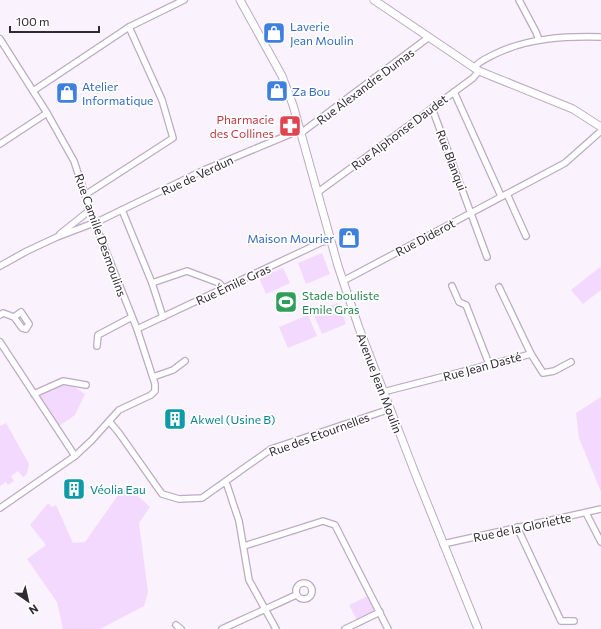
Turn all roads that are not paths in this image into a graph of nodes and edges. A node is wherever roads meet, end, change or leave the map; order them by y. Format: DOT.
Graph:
graph roads {
  1 [pos="184,0"];
  2 [pos="240,0"];
  3 [pos="374,0"];
  4 [pos="519,0"];
  5 [pos="176,2"];
  6 [pos="128,27"];
  7 [pos="429,37"];
  8 [pos="601,37"];
  9 [pos="0,39"];
  10 [pos="539,40"];
  11 [pos="477,69"];
  12 [pos="33,91"];
  13 [pos="454,92"];
  14 [pos="432,108"];
  15 [pos="47,113"];
  16 [pos="601,127"];
  17 [pos="300,131"];
  18 [pos="601,131"];
  19 [pos="0,144"];
  20 [pos="318,192"];
  21 [pos="85,195"];
  22 [pos="504,195"];
  23 [pos="90,210"];
  24 [pos="122,210"];
  25 [pos="471,212"];
  26 [pos="94,222"];
  27 [pos="526,236"];
  28 [pos="57,237"];
  29 [pos="330,240"];
  30 [pos="487,257"];
  31 [pos="0,266"];
  32 [pos="343,281"];
  33 [pos="152,283"];
  34 [pos="452,286"];
  35 [pos="499,287"];
  36 [pos="224,288"];
  37 [pos="0,315"];
  38 [pos="14,317"];
  39 [pos="132,317"];
  40 [pos="163,317"];
  41 [pos="137,329"];
  42 [pos="0,342"];
  43 [pos="97,346"];
  44 [pos="531,354"];
  45 [pos="185,361"];
  46 [pos="571,362"];
  47 [pos="489,364"];
  48 [pos="153,377"];
  49 [pos="86,385"];
  50 [pos="383,392"];
  51 [pos="34,394"];
  52 [pos="390,409"];
  53 [pos="109,421"];
  54 [pos="75,456"];
  55 [pos="225,482"];
  56 [pos="0,508"];
  57 [pos="601,509"];
  58 [pos="586,513"];
  59 [pos="517,527"];
  60 [pos="601,542"];
  61 [pos="443,544"];
  62 [pos="244,546"];
  63 [pos="296,595"];
  64 [pos="265,610"];
  65 [pos="380,612"];
  66 [pos="574,621"];
  67 [pos="222,629"];
  68 [pos="276,629"];
  69 [pos="345,629"];
  70 [pos="388,629"];
  71 [pos="478,629"];
  1 -- 5 [label="street"];
  2 -- 17 [label="main road, Avenue Jean Moulin"];
  3 -- 7 [label="main road"];
  4 -- 10 [label="street"];
  5 -- 6 [label="street"];
  6 -- 12 [label="street"];
  6 -- 21 [label="street"];
  7 -- 11 [label="main road"];
  7 -- 17 [label="street, Rue Alexandre Dumas"];
  8 -- 10 [label="street, Rue Alphonse Daudet"];
  9 -- 12 [label="street, Rue Camille Desmoulins"];
  10 -- 11 [label="street, Rue Alphonse Daudet"];
  11 -- 13 [label="street, Rue Alphonse Daudet"];
  11 -- 16 [label="main road"];
  12 -- 15 [label="street, Rue Camille Desmoulins"];
  13 -- 14 [label="street, Rue Alphonse Daudet"];
  13 -- 22 [label="street"];
  14 -- 20 [label="street, Rue Alphonse Daudet"];
  14 -- 25 [label="street, Rue Blanqui"];
  15 -- 19 [label="street"];
  15 -- 21 [label="street, Rue Camille Desmoulins"];
  17 -- 20 [label="main road, Avenue Jean Moulin"];
  17 -- 24 [label="street, Rue de Verdun"];
  18 -- 22 [label="street, Rue Diderot"];
  20 -- 29 [label="main road, Avenue Jean Moulin"];
  21 -- 23 [label="street, Rue Camille Desmoulins"];
  22 -- 25 [label="street, Rue Diderot"];
  22 -- 27 [label="street"];
  23 -- 26 [label="street, Rue Camille Desmoulins"];
  23 -- 28 [label="street"];
  24 -- 26 [label="street, Rue de Verdun"];
  24 -- 33 [label="street"];
  25 -- 30 [label="street, Rue Blanqui"];
  25 -- 32 [label="street, Rue Diderot"];
  26 -- 28 [label="street, Rue de Verdun"];
  26 -- 39 [label="street, Rue Camille Desmoulins"];
  28 -- 31 [label="street"];
  29 -- 32 [label="main road, Avenue Jean Moulin"];
  29 -- 36 [label="street, Rue Émile Gras"];
  32 -- 50 [label="main road, Avenue Jean Moulin"];
  33 -- 36 [label="street"];
  33 -- 40 [label="street"];
  34 -- 47 [label="street"];
  35 -- 44 [label="street"];
  36 -- 40 [label="street, Rue Émile Gras"];
  37 -- 38 [label="street"];
  39 -- 41 [label="street, Rue Camille Desmoulins"];
  39 -- 43 [label="street"];
  40 -- 41 [label="street, Rue Émile Gras"];
  41 -- 48 [label="street, Rue Camille Desmoulins"];
  42 -- 51 [label="street"];
  44 -- 46 [label="street, Rue Jean Dasté"];
  44 -- 47 [label="street, Rue Jean Dasté"];
  45 -- 48 [label="street"];
  47 -- 50 [label="street, Rue Jean Dasté"];
  48 -- 53 [label="street, Rue Camille Desmoulins"];
  49 -- 51 [label="street"];
  50 -- 52 [label="main road, Avenue Jean Moulin"];
  51 -- 54 [label="street"];
  52 -- 55 [label="street, Rue des Etournelles"];
  52 -- 61 [label="main road, Avenue Jean Moulin"];
  53 -- 54 [label="street"];
  53 -- 55 [label="street, Rue des Etournelles"];
  54 -- 56 [label="street"];
  55 -- 62 [label="street"];
  57 -- 58 [label="street, Rue de la Gloriette"];
  58 -- 59 [label="street, Rue de la Gloriette"];
  58 -- 60 [label="street"];
  59 -- 61 [label="street, Rue de la Gloriette"];
  59 -- 66 [label="street"];
  61 -- 71 [label="main road, Avenue Jean Moulin"];
  62 -- 64 [label="street"];
  62 -- 65 [label="street"];
  63 -- 64 [label="street"];
  64 -- 67 [label="street"];
  64 -- 68 [label="street"];
  65 -- 69 [label="street"];
  65 -- 70 [label="street"];
}
